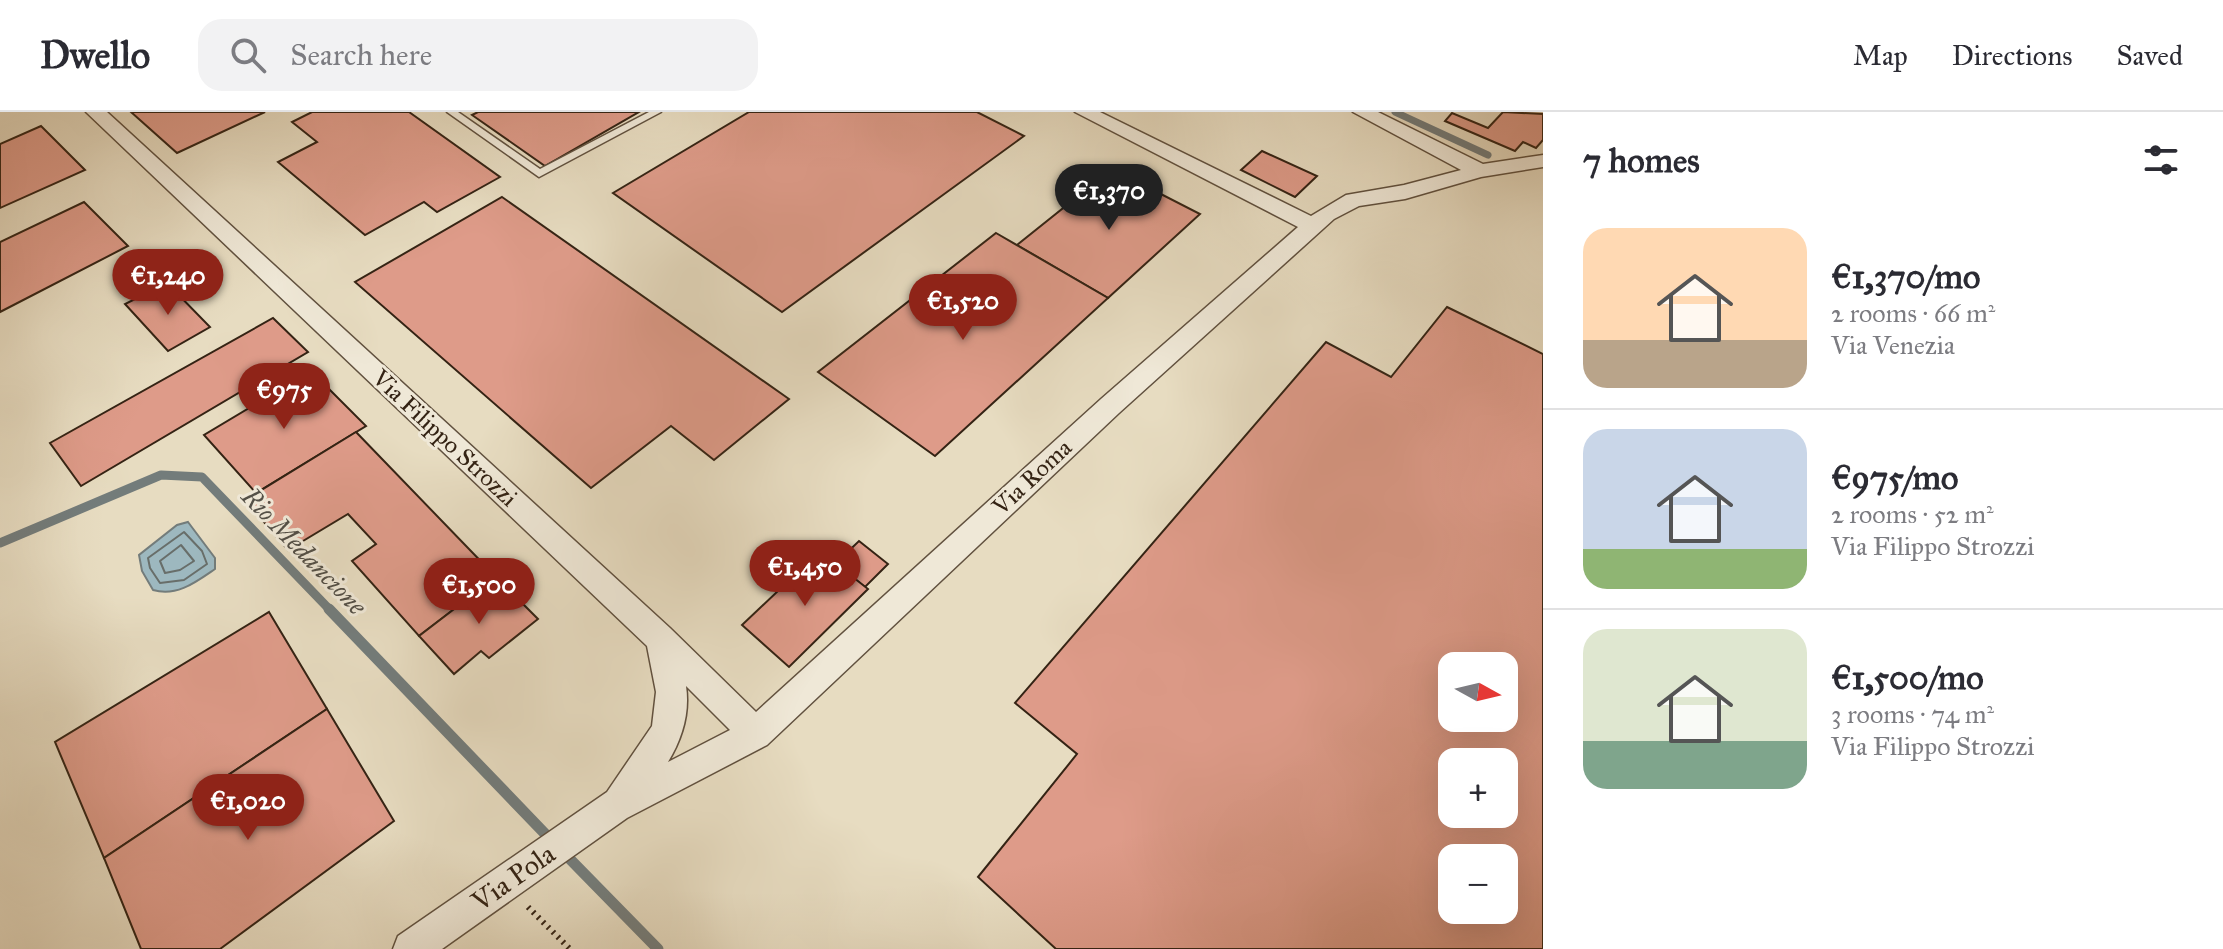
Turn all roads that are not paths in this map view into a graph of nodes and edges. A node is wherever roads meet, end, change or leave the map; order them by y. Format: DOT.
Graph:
graph roads {
  1 [pos="96,112"];
  2 [pos="452,112"];
  3 [pos="656,112"];
  4 [pos="1085,112"];
  5 [pos="1363,112"];
  6 [pos="1543,161"];
  7 [pos="1514,165"];
  8 [pos="1480,171"];
  9 [pos="1543,171"];
  10 [pos="1313,226"];
  11 [pos="659,638"];
  12 [pos="756,734"];
  13 [pos="615,806"];
  14 [pos="411,949"];
  1 -- 11 [label="street, Via Filippo Strozzi"];
  2 -- 3 [label="lane"];
  4 -- 10 [label="street"];
  5 -- 8 [label="street"];
  6 -- 7 [label="street, Via Roma"];
  7 -- 8 [label="street, Via Roma"];
  7 -- 9 [label="street"];
  8 -- 10 [label="street, Via Roma"];
  10 -- 12 [label="street, Via Roma"];
  11 -- 12 [label="street, Via Filippo Strozzi"];
  11 -- 13 [label="street, Via Pola"];
  12 -- 13 [label="street, Via Pola"];
  13 -- 14 [label="street, Via Pola"];
}
